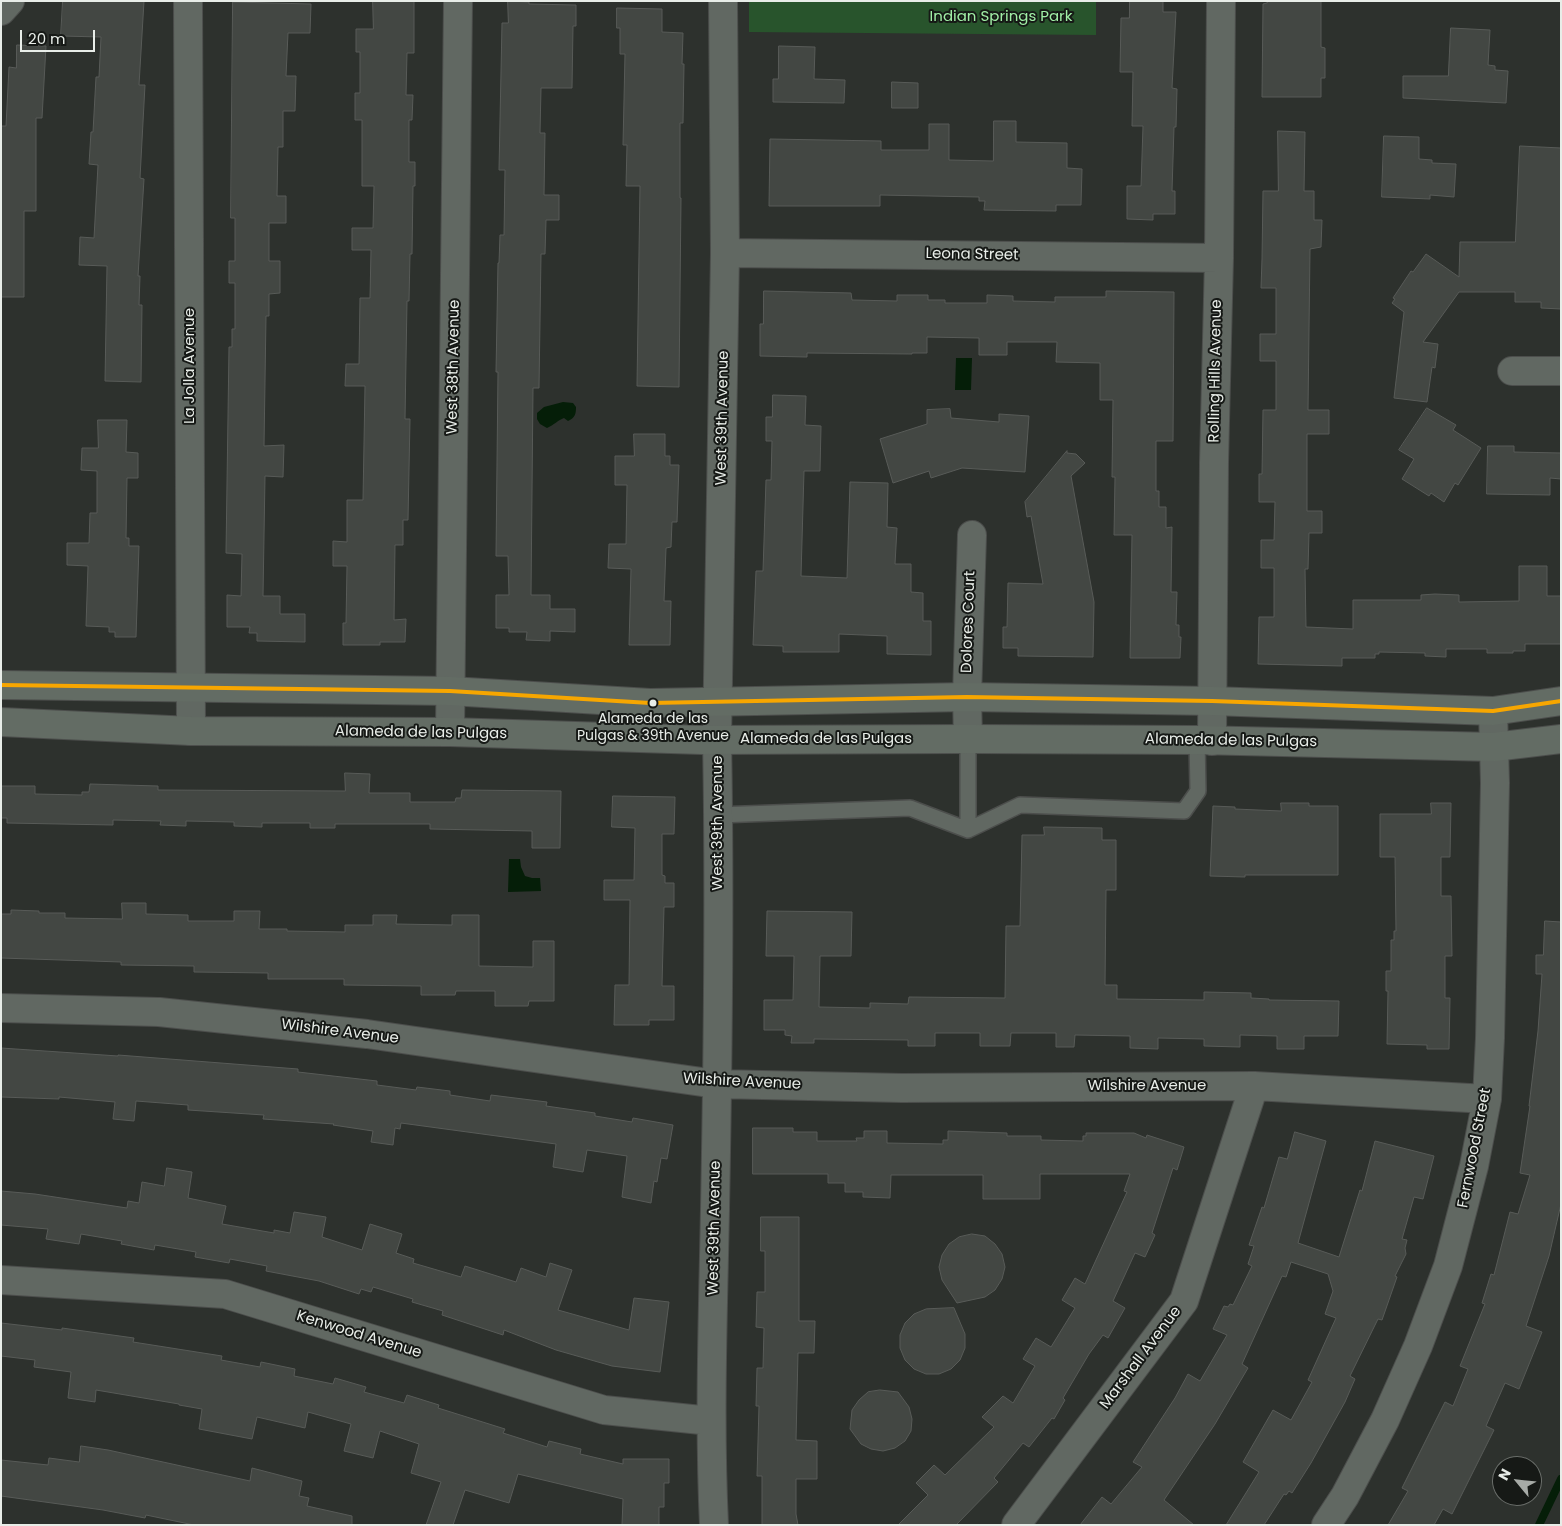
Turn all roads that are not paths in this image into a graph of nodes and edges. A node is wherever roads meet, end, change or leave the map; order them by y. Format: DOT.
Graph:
graph roads {
  1 [pos="10,1"];
  2 [pos="188,1"];
  3 [pos="458,1"];
  4 [pos="723,1"];
  5 [pos="1221,1"];
  6 [pos="1,11"];
  7 [pos="725,253"];
  8 [pos="1219,258"];
  9 [pos="1512,371"];
  10 [pos="1561,371"];
  11 [pos="972,535"];
  12 [pos="1,685"];
  13 [pos="192,688"];
  14 [pos="450,691"];
  15 [pos="967,697"];
  16 [pos="1561,700"];
  17 [pos="718,701"];
  18 [pos="1212,701"];
  19 [pos="1493,712"];
  20 [pos="1,722"];
  21 [pos="191,731"];
  22 [pos="450,732"];
  23 [pos="968,738"];
  24 [pos="1561,739"];
  25 [pos="717,740"];
  26 [pos="1204,740"];
  27 [pos="1494,747"];
  28 [pos="718,815"];
  29 [pos="968,830"];
  30 [pos="1,1008"];
  31 [pos="716,1084"];
  32 [pos="1254,1086"];
  33 [pos="1487,1099"];
  34 [pos="1,1280"];
  35 [pos="711,1421"];
  36 [pos="714,1525"];
  37 [pos="1016,1525"];
  38 [pos="1326,1525"];
  1 -- 6 [label="street"];
  2 -- 13 [label="street, La Jolla Avenue"];
  3 -- 14 [label="street, West 38th Avenue"];
  4 -- 7 [label="street, West 39th Avenue"];
  5 -- 8 [label="street, Rolling Hills Avenue"];
  7 -- 8 [label="street, Leona Street"];
  7 -- 17 [label="street, West 39th Avenue"];
  8 -- 18 [label="street, Rolling Hills Avenue"];
  9 -- 10 [label="street"];
  11 -- 15 [label="street, Dolores Court"];
  12 -- 13 [label="main road"];
  13 -- 14 [label="main road"];
  13 -- 21 [label="street, La Jolla Avenue"];
  14 -- 17 [label="main road"];
  14 -- 22 [label="street, West 38th Avenue"];
  15 -- 17 [label="main road"];
  15 -- 18 [label="main road"];
  15 -- 23 [label="street, Dolores Court"];
  16 -- 19 [label="main road"];
  17 -- 25 [label="street, West 39th Avenue"];
  18 -- 19 [label="main road"];
  18 -- 26 [label="street, Rolling Hills Avenue"];
  19 -- 27 [label="street, Fernwood Street"];
  20 -- 21 [label="main road, Alameda de las Pulgas"];
  21 -- 22 [label="main road, Alameda de las Pulgas"];
  22 -- 25 [label="main road, Alameda de las Pulgas"];
  23 -- 25 [label="main road, Alameda de las Pulgas"];
  23 -- 26 [label="main road, Alameda de las Pulgas"];
  23 -- 29 [label="lane"];
  24 -- 27 [label="main road, Alameda de las Pulgas"];
  25 -- 28 [label="street, West 39th Avenue"];
  26 -- 27 [label="main road, Alameda de las Pulgas"];
  26 -- 29 [label="lane"];
  27 -- 33 [label="street, Fernwood Street"];
  28 -- 29 [label="lane"];
  28 -- 31 [label="street, West 39th Avenue"];
  30 -- 31 [label="street, Wilshire Avenue"];
  31 -- 32 [label="street, Wilshire Avenue"];
  31 -- 35 [label="street, West 39th Avenue"];
  32 -- 33 [label="street, Wilshire Avenue"];
  32 -- 37 [label="street, Marshall Avenue"];
  33 -- 38 [label="street, Fernwood Street"];
  34 -- 35 [label="street, Kenwood Avenue"];
  35 -- 36 [label="street, West 39th Avenue"];
}
